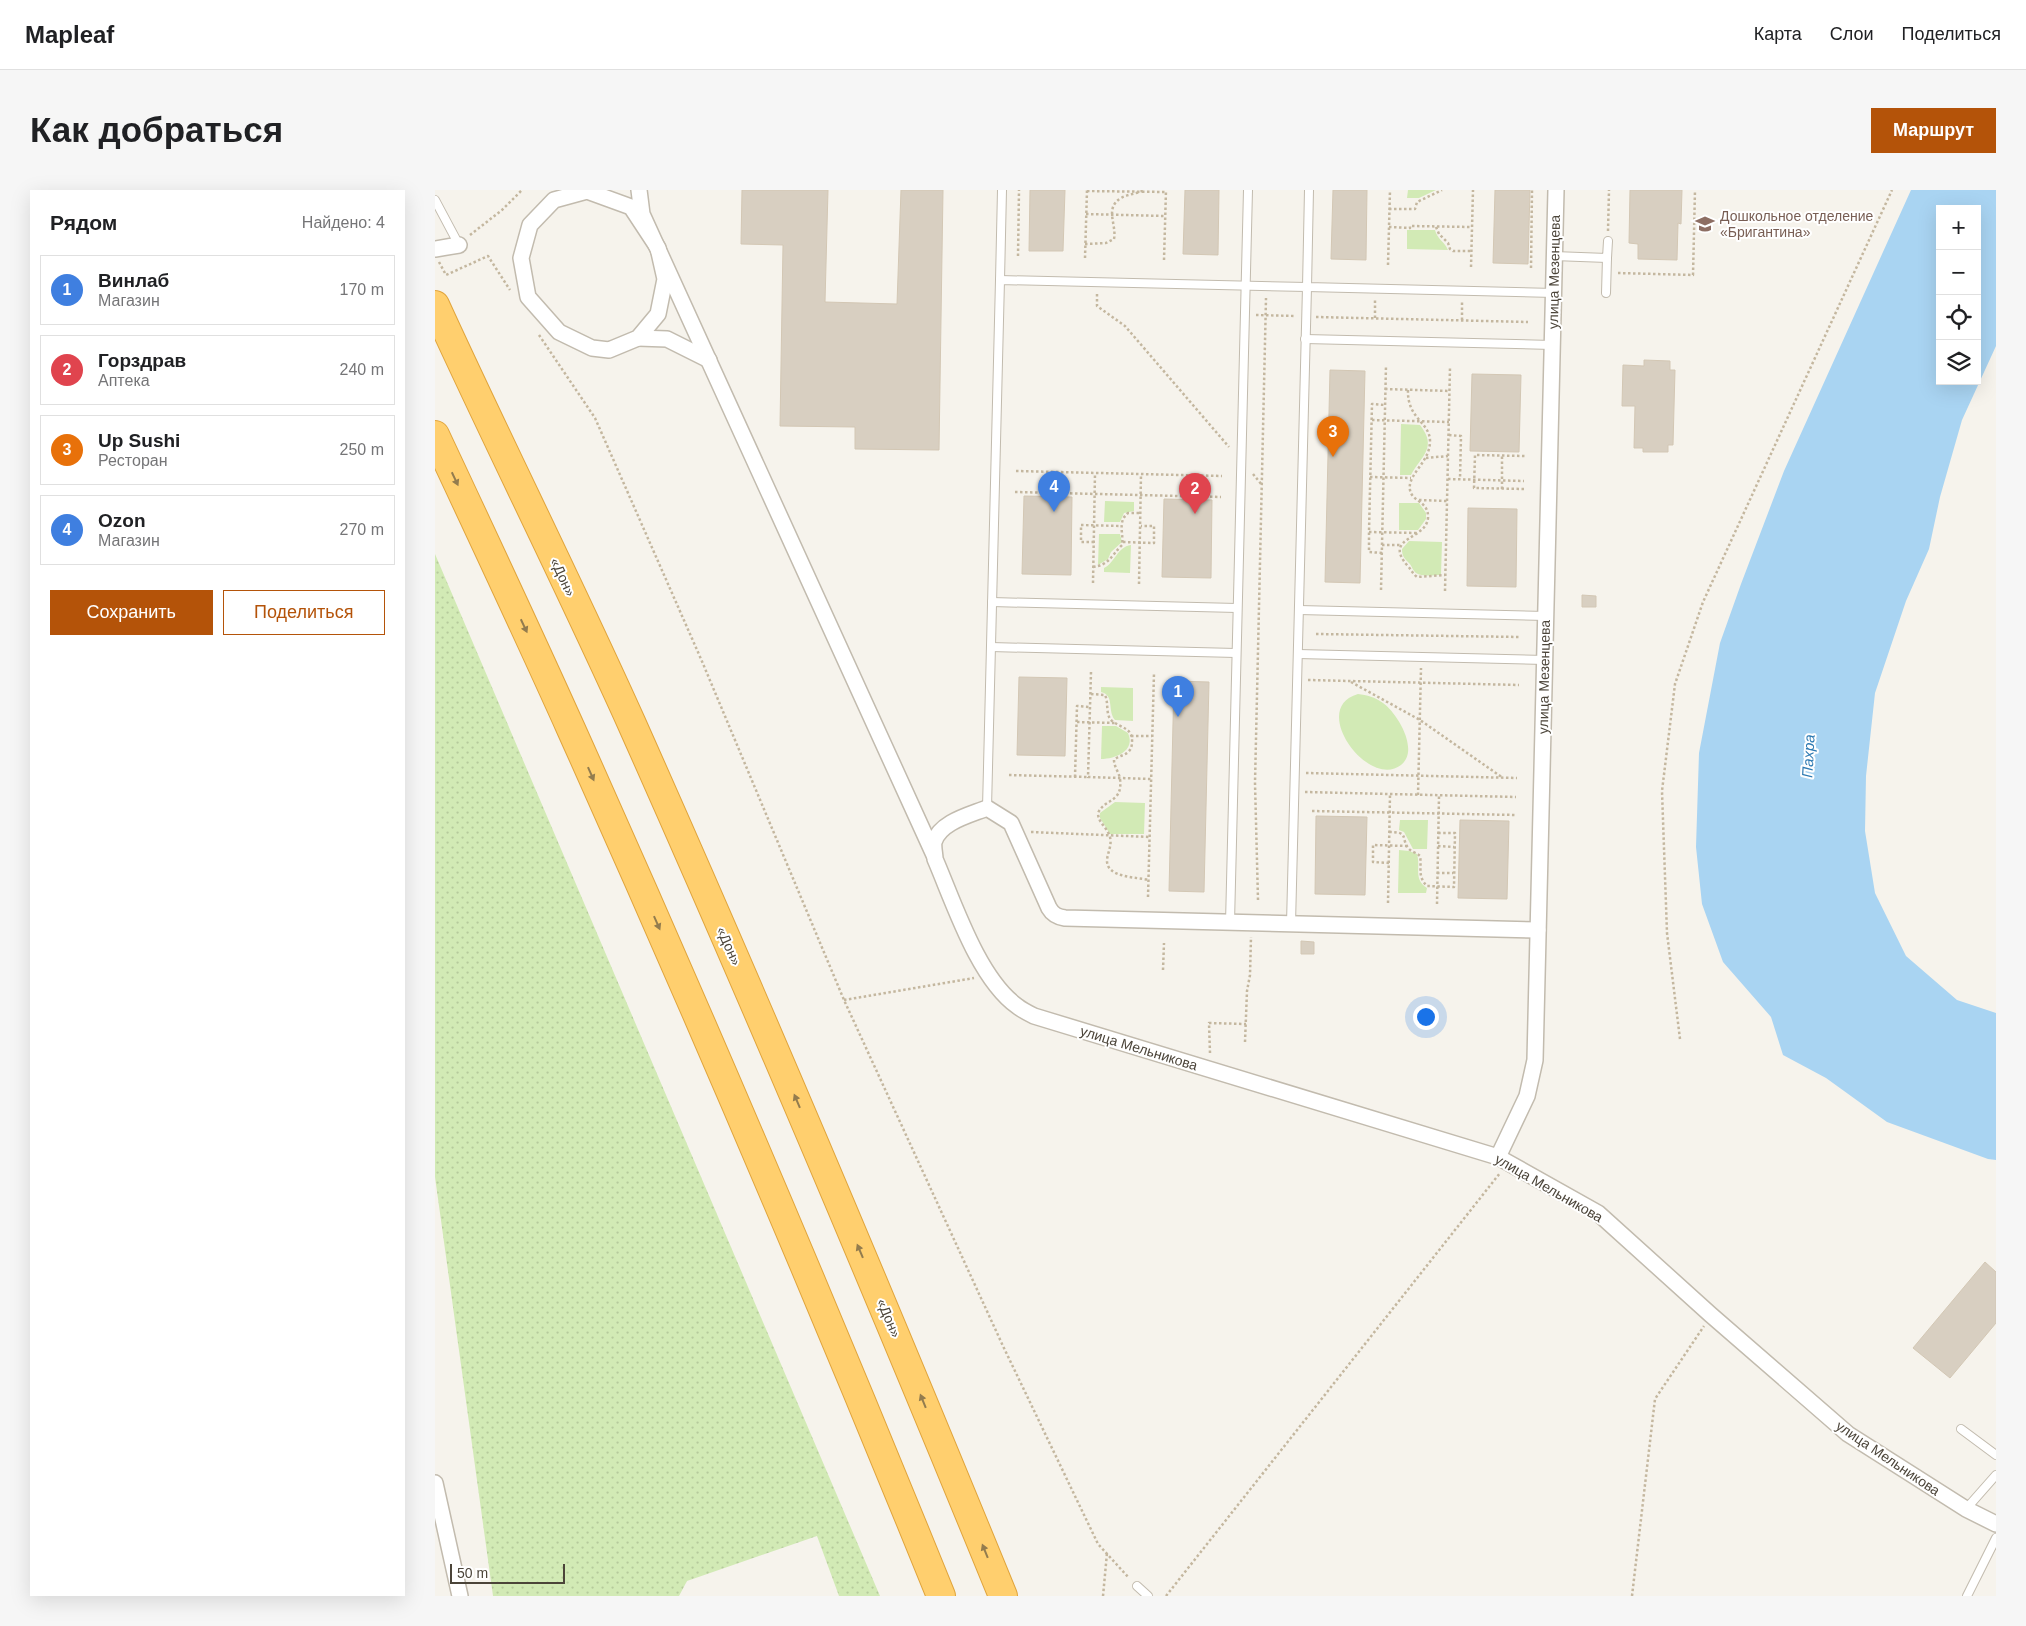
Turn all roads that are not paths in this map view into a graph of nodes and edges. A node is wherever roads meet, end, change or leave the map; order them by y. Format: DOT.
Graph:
graph roads {
  1 [pos="639,190"];
  2 [pos="1002,190"];
  3 [pos="1248,190"];
  4 [pos="1309,190"];
  5 [pos="1556,190"];
  6 [pos="589,191"];
  7 [pos="435,200"];
  8 [pos="1608,241"];
  9 [pos="459,244"];
  10 [pos="658,248"];
  11 [pos="435,249"];
  12 [pos="1555,256"];
  13 [pos="1607,258"];
  14 [pos="1000,280"];
  15 [pos="1245,286"];
  16 [pos="1307,287"];
  17 [pos="1554,293"];
  18 [pos="1606,293"];
  19 [pos="435,305"];
  20 [pos="638,338"];
  21 [pos="1305,339"];
  22 [pos="1552,345"];
  23 [pos="709,360"];
  24 [pos="435,435"];
  25 [pos="992,602"];
  26 [pos="1237,608"];
  27 [pos="1299,610"];
  28 [pos="1546,616"];
  29 [pos="991,647"];
  30 [pos="1236,653"];
  31 [pos="1298,654"];
  32 [pos="1545,660"];
  33 [pos="987,808"];
  34 [pos="935,858"];
  35 [pos="1229,922"];
  36 [pos="1291,924"];
  37 [pos="1539,930"];
  38 [pos="1500,1163"];
  39 [pos="1961,1429"];
  40 [pos="1996,1455"];
  41 [pos="1996,1475"];
  42 [pos="435,1483"];
  43 [pos="1966,1509"];
  44 [pos="1996,1524"];
  45 [pos="1996,1538"];
  46 [pos="1137,1586"];
  47 [pos="460,1596"];
  48 [pos="941,1596"];
  49 [pos="1003,1596"];
  50 [pos="1149,1596"];
  51 [pos="1967,1596"];
  1 -- 10 [label="street"];
  2 -- 14 [label="lane"];
  3 -- 15 [label="lane"];
  4 -- 16 [label="lane"];
  5 -- 12 [label="street, улица Мезенцева"];
  6 -- 10 [label="street"];
  6 -- 20 [label="street"];
  7 -- 9 [label="lane"];
  8 -- 13 [label="lane"];
  9 -- 11 [label="street"];
  10 -- 20 [label="street"];
  10 -- 23 [label="street, улица Мельникова"];
  12 -- 13 [label="lane"];
  12 -- 17 [label="street, улица Мезенцева"];
  13 -- 18 [label="lane"];
  14 -- 15 [label="lane"];
  14 -- 25 [label="lane"];
  15 -- 16 [label="lane"];
  15 -- 26 [label="lane"];
  16 -- 17 [label="lane"];
  16 -- 21 [label="lane"];
  17 -- 22 [label="street, улица Мезенцева"];
  49 -- 19 [label="highway, «Дон», one-way"];
  20 -- 23 [label="street"];
  21 -- 22 [label="lane"];
  21 -- 27 [label="lane"];
  22 -- 28 [label="street, улица Мезенцева"];
  23 -- 34 [label="street, улица Мельникова"];
  24 -- 48 [label="highway, one-way"];
  25 -- 26 [label="lane"];
  25 -- 29 [label="lane"];
  26 -- 30 [label="lane"];
  27 -- 28 [label="lane"];
  27 -- 31 [label="lane"];
  28 -- 32 [label="street, улица Мезенцева"];
  29 -- 30 [label="lane"];
  29 -- 33 [label="lane"];
  30 -- 35 [label="lane"];
  31 -- 32 [label="lane"];
  31 -- 36 [label="lane"];
  32 -- 37 [label="street, улица Мезенцева"];
  33 -- 34 [label="street"];
  33 -- 35 [label="street"];
  34 -- 38 [label="street, улица Мельникова"];
  35 -- 36 [label="street"];
  36 -- 37 [label="street"];
  37 -- 38 [label="street, улица Мезенцева"];
  38 -- 43 [label="street, улица Мельникова"];
  39 -- 40 [label="lane"];
  41 -- 43 [label="lane"];
  42 -- 47 [label="street"];
  43 -- 44 [label="street, улица Мельникова"];
  45 -- 51 [label="lane"];
  46 -- 50 [label="lane"];
}
